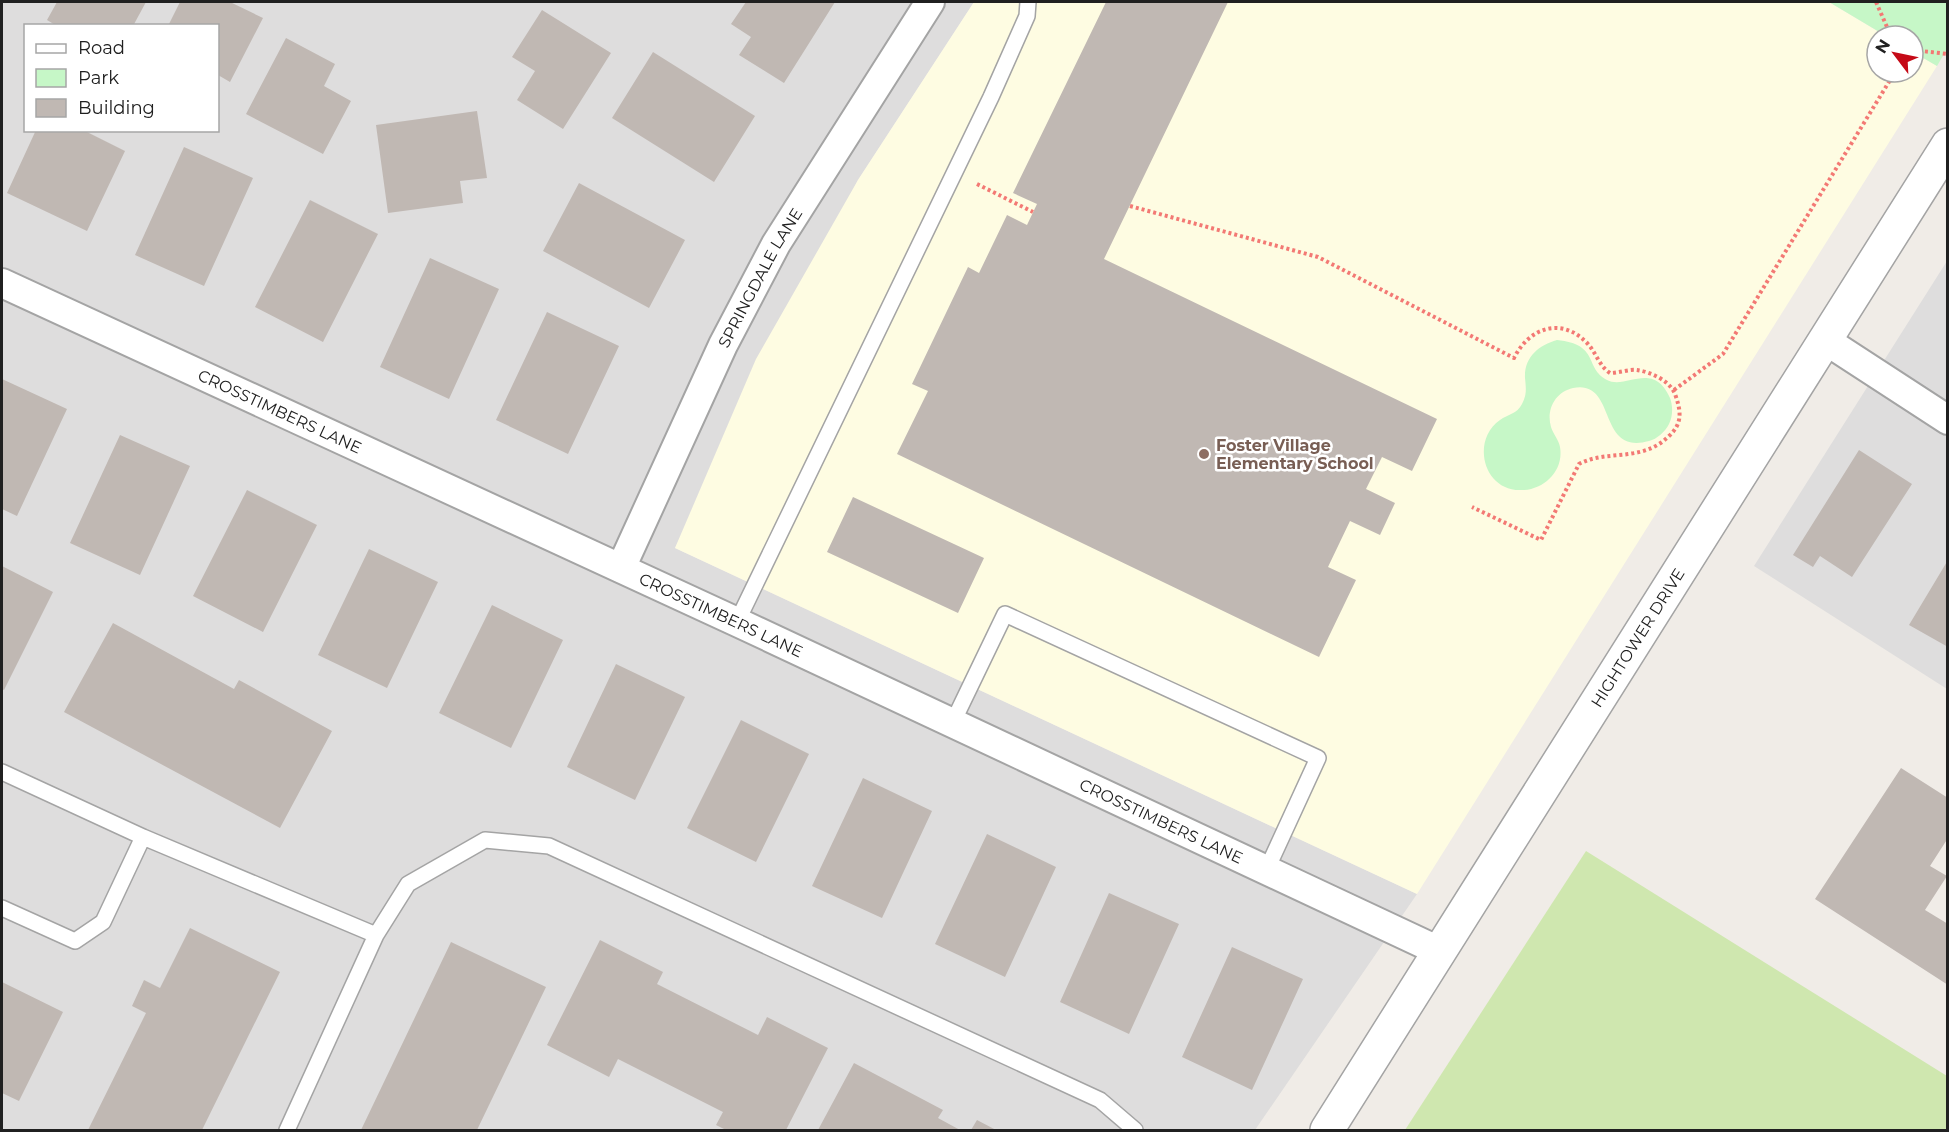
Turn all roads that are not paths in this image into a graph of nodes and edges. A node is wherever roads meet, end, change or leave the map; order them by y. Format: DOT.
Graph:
graph roads {
  1 [pos="930,2"];
  2 [pos="1028,2"];
  3 [pos="1947,145"];
  4 [pos="2,283"];
  5 [pos="1825,340"];
  6 [pos="1947,420"];
  7 [pos="621,568"];
  8 [pos="737,622"];
  9 [pos="953,722"];
  10 [pos="2,772"];
  11 [pos="143,837"];
  12 [pos="1267,869"];
  13 [pos="2,908"];
  14 [pos="376,935"];
  15 [pos="1439,951"];
  16 [pos="286,1131"];
  17 [pos="1136,1131"];
  18 [pos="1327,1131"];
  1 -- 7 [label="street, SPRINGDALE LANE"];
  2 -- 8 [label="lane"];
  3 -- 5 [label="street, HIGHTOWER DRIVE"];
  4 -- 7 [label="street, CROSSTIMBERS LANE"];
  5 -- 6 [label="street"];
  5 -- 15 [label="street, HIGHTOWER DRIVE"];
  7 -- 8 [label="street, CROSSTIMBERS LANE"];
  8 -- 9 [label="street, CROSSTIMBERS LANE"];
  9 -- 12 [label="street, CROSSTIMBERS LANE"];
  9 -- 12 [label="lane"];
  10 -- 11 [label="lane"];
  11 -- 13 [label="lane"];
  11 -- 14 [label="lane"];
  12 -- 15 [label="street, CROSSTIMBERS LANE"];
  14 -- 16 [label="lane"];
  14 -- 17 [label="lane"];
  15 -- 18 [label="street, HIGHTOWER DRIVE"];
}
